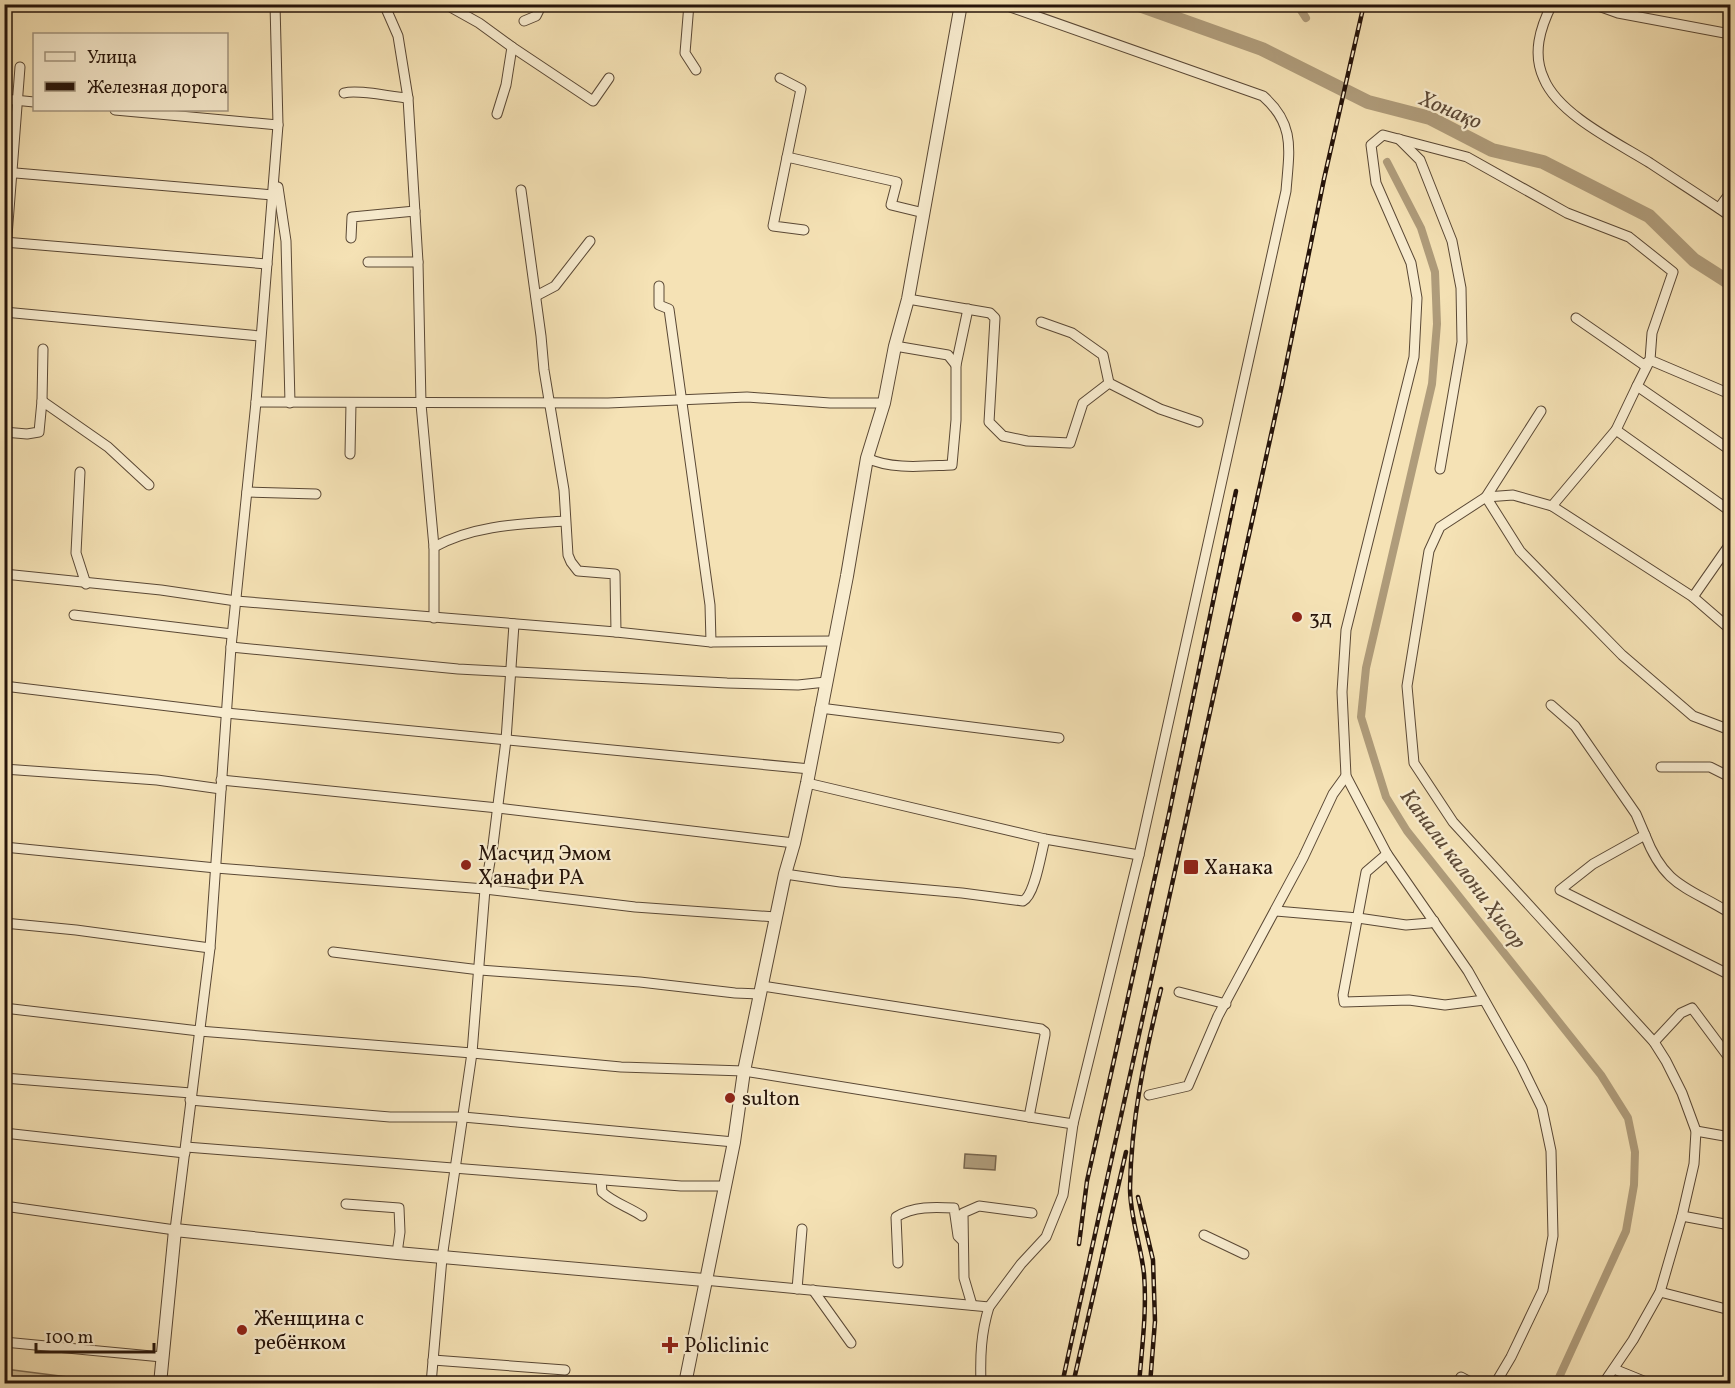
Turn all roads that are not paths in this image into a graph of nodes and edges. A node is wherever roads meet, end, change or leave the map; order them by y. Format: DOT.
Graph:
graph roads {
  1 [pos="275,4"];
  2 [pos="384,4"];
  3 [pos="445,4"];
  4 [pos="542,4"];
  5 [pos="689,4"];
  6 [pos="961,4"];
  7 [pos="1002,4"];
  8 [pos="1552,4"];
  9 [pos="1593,4"];
  10 [pos="524,21"];
  11 [pos="1731,34"];
  12 [pos="512,47"];
  13 [pos="20,67"];
  14 [pos="696,70"];
  15 [pos="609,78"];
  16 [pos="780,78"];
  17 [pos="344,93"];
  18 [pos="408,98"];
  19 [pos="4,99"];
  20 [pos="17,100"];
  21 [pos="33,102"];
  22 [pos="126,111"];
  23 [pos="497,114"];
  24 [pos="278,125"];
  25 [pos="1397,138"];
  26 [pos="787,157"];
  27 [pos="275,167"];
  28 [pos="9,172"];
  29 [pos="520,190"];
  30 [pos="1731,193"];
  31 [pos="273,195"];
  32 [pos="1719,208"];
  33 [pos="415,211"];
  34 [pos="924,213"];
  35 [pos="1731,216"];
  36 [pos="804,231"];
  37 [pos="351,238"];
  38 [pos="590,241"];
  39 [pos="6,242"];
  40 [pos="368,262"];
  41 [pos="418,262"];
  42 [pos="267,264"];
  43 [pos="4,275"];
  44 [pos="659,286"];
  45 [pos="536,296"];
  46 [pos="908,298"];
  47 [pos="968,309"];
  48 [pos="4,312"];
  49 [pos="1576,318"];
  50 [pos="1041,322"];
  51 [pos="260,336"];
  52 [pos="895,346"];
  53 [pos="43,349"];
  54 [pos="1650,360"];
  55 [pos="956,365"];
  56 [pos="1109,383"];
  57 [pos="1637,386"];
  58 [pos="1731,394"];
  59 [pos="683,400"];
  60 [pos="42,401"];
  61 [pos="256,402"];
  62 [pos="550,402"];
  63 [pos="290,403"];
  64 [pos="351,403"];
  65 [pos="884,403"];
  66 [pos="422,404"];
  67 [pos="1541,411"];
  68 [pos="1198,422"];
  69 [pos="1616,430"];
  70 [pos="4,432"];
  71 [pos="1731,450"];
  72 [pos="350,454"];
  73 [pos="867,458"];
  74 [pos="1440,469"];
  75 [pos="80,472"];
  76 [pos="148,485"];
  77 [pos="247,492"];
  78 [pos="316,494"];
  79 [pos="1486,497"];
  80 [pos="1552,506"];
  81 [pos="1731,511"];
  82 [pos="565,521"];
  83 [pos="1731,544"];
  84 [pos="434,547"];
  85 [pos="4,574"];
  86 [pos="86,584"];
  87 [pos="1693,597"];
  88 [pos="236,601"];
  89 [pos="74,615"];
  90 [pos="434,618"];
  91 [pos="514,624"];
  92 [pos="1731,629"];
  93 [pos="616,632"];
  94 [pos="232,634"];
  95 [pos="834,641"];
  96 [pos="711,642"];
  97 [pos="231,647"];
  98 [pos="511,672"];
  99 [pos="826,682"];
  100 [pos="4,686"];
  101 [pos="1551,705"];
  102 [pos="820,708"];
  103 [pos="226,713"];
  104 [pos="1731,730"];
  105 [pos="1059,738"];
  106 [pos="506,740"];
  107 [pos="1661,767"];
  108 [pos="4,769"];
  109 [pos="810,769"];
  110 [pos="1346,776"];
  111 [pos="1731,777"];
  112 [pos="807,783"];
  113 [pos="221,784"];
  114 [pos="498,808"];
  115 [pos="1645,835"];
  116 [pos="1045,838"];
  117 [pos="794,843"];
  118 [pos="4,847"];
  119 [pos="1387,854"];
  120 [pos="1139,855"];
  121 [pos="216,868"];
  122 [pos="785,874"];
  123 [pos="485,889"];
  124 [pos="1276,911"];
  125 [pos="1731,913"];
  126 [pos="776,917"];
  127 [pos="1358,918"];
  128 [pos="1434,921"];
  129 [pos="4,923"];
  130 [pos="210,948"];
  131 [pos="333,952"];
  132 [pos="480,970"];
  133 [pos="1731,975"];
  134 [pos="761,990"];
  135 [pos="1179,992"];
  136 [pos="1484,1000"];
  137 [pos="1226,1004"];
  138 [pos="4,1008"];
  139 [pos="199,1031"];
  140 [pos="1654,1042"];
  141 [pos="471,1053"];
  142 [pos="1731,1059"];
  143 [pos="744,1071"];
  144 [pos="4,1078"];
  145 [pos="1149,1095"];
  146 [pos="190,1097"];
  147 [pos="463,1117"];
  148 [pos="1029,1117"];
  149 [pos="1073,1124"];
  150 [pos="1696,1131"];
  151 [pos="4,1133"];
  152 [pos="1731,1137"];
  153 [pos="734,1142"];
  154 [pos="185,1150"];
  155 [pos="455,1168"];
  156 [pos="601,1180"];
  157 [pos="724,1186"];
  158 [pos="346,1204"];
  159 [pos="4,1206"];
  160 [pos="1032,1213"];
  161 [pos="642,1216"];
  162 [pos="1682,1216"];
  163 [pos="1731,1225"];
  164 [pos="802,1229"];
  165 [pos="175,1230"];
  166 [pos="1204,1235"];
  167 [pos="963,1242"];
  168 [pos="397,1253"];
  169 [pos="1244,1254"];
  170 [pos="442,1257"];
  171 [pos="898,1263"];
  172 [pos="704,1280"];
  173 [pos="796,1289"];
  174 [pos="813,1290"];
  175 [pos="1660,1292"];
  176 [pos="972,1305"];
  177 [pos="989,1307"];
  178 [pos="1731,1310"];
  179 [pos="4,1342"];
  180 [pos="851,1342"];
  181 [pos="162,1357"];
  182 [pos="433,1360"];
  183 [pos="1614,1369"];
  184 [pos="565,1370"];
  185 [pos="160,1383"];
  186 [pos="431,1383"];
  187 [pos="685,1383"];
  188 [pos="981,1383"];
  189 [pos="1457,1383"];
  190 [pos="1474,1383"];
  191 [pos="1495,1383"];
  192 [pos="1604,1383"];
  193 [pos="1651,1383"];
  1 -- 24 [label="street"];
  2 -- 18 [label="street"];
  3 -- 12 [label="street"];
  4 -- 10 [label="street"];
  5 -- 14 [label="street"];
  6 -- 34 [label="street"];
  7 -- 120 [label="street"];
  8 -- 32 [label="street"];
  9 -- 11 [label="street"];
  12 -- 15 [label="street"];
  12 -- 23 [label="street"];
  13 -- 20 [label="street"];
  16 -- 26 [label="street"];
  17 -- 18 [label="street"];
  18 -- 33 [label="street"];
  19 -- 20 [label="street"];
  20 -- 21 [label="street"];
  20 -- 28 [label="street"];
  22 -- 24 [label="street"];
  24 -- 27 [label="street"];
  25 -- 54 [label="street"];
  25 -- 74 [label="street"];
  25 -- 110 [label="street"];
  26 -- 34 [label="street"];
  26 -- 36 [label="street"];
  27 -- 31 [label="street"];
  27 -- 63 [label="street"];
  28 -- 31 [label="street"];
  28 -- 39 [label="street"];
  29 -- 45 [label="street"];
  30 -- 32 [label="street"];
  31 -- 42 [label="street"];
  32 -- 35 [label="street"];
  33 -- 37 [label="street"];
  33 -- 41 [label="street"];
  34 -- 46 [label="street"];
  38 -- 45 [label="street"];
  39 -- 42 [label="street"];
  39 -- 43 [label="street"];
  40 -- 41 [label="street"];
  41 -- 66 [label="street"];
  42 -- 51 [label="street"];
  44 -- 59 [label="street"];
  45 -- 62 [label="street"];
  46 -- 47 [label="street"];
  46 -- 52 [label="street"];
  47 -- 55 [label="street"];
  47 -- 56 [label="street"];
  48 -- 51 [label="street"];
  49 -- 54 [label="street"];
  50 -- 56 [label="street"];
  51 -- 61 [label="street"];
  52 -- 55 [label="street"];
  52 -- 65 [label="street"];
  53 -- 60 [label="street"];
  54 -- 57 [label="street"];
  54 -- 58 [label="street"];
  55 -- 73 [label="street"];
  56 -- 68 [label="street"];
  57 -- 69 [label="street"];
  57 -- 71 [label="street"];
  59 -- 62 [label="street"];
  59 -- 65 [label="street"];
  59 -- 96 [label="street"];
  60 -- 70 [label="street"];
  60 -- 76 [label="street"];
  61 -- 63 [label="street"];
  61 -- 77 [label="street"];
  62 -- 66 [label="street"];
  62 -- 82 [label="street"];
  63 -- 64 [label="street"];
  64 -- 66 [label="street"];
  64 -- 72 [label="street"];
  65 -- 73 [label="street"];
  66 -- 84 [label="street"];
  67 -- 79 [label="street"];
  69 -- 80 [label="street"];
  69 -- 81 [label="street"];
  73 -- 95 [label="street"];
  75 -- 86 [label="street"];
  77 -- 78 [label="street"];
  77 -- 88 [label="street"];
  79 -- 80 [label="street"];
  79 -- 104 [label="street"];
  79 -- 140 [label="street"];
  80 -- 87 [label="street"];
  82 -- 84 [label="street"];
  82 -- 93 [label="street"];
  83 -- 87 [label="street"];
  84 -- 90 [label="street"];
  85 -- 86 [label="street"];
  86 -- 88 [label="street"];
  87 -- 92 [label="street"];
  88 -- 90 [label="street"];
  88 -- 94 [label="street"];
  89 -- 94 [label="street"];
  90 -- 91 [label="street"];
  91 -- 93 [label="street"];
  91 -- 98 [label="street"];
  93 -- 96 [label="street"];
  94 -- 97 [label="street"];
  95 -- 96 [label="street"];
  95 -- 99 [label="street"];
  97 -- 98 [label="street"];
  97 -- 103 [label="street"];
  98 -- 99 [label="street"];
  98 -- 106 [label="street"];
  99 -- 102 [label="street"];
  100 -- 103 [label="street"];
  101 -- 115 [label="street"];
  102 -- 105 [label="street"];
  102 -- 109 [label="street"];
  103 -- 106 [label="street"];
  103 -- 113 [label="street"];
  106 -- 109 [label="street"];
  106 -- 114 [label="street"];
  107 -- 111 [label="street"];
  108 -- 113 [label="street"];
  109 -- 112 [label="street"];
  110 -- 119 [label="street"];
  110 -- 124 [label="street"];
  112 -- 116 [label="street"];
  112 -- 117 [label="street"];
  113 -- 114 [label="street"];
  113 -- 121 [label="street"];
  114 -- 117 [label="street"];
  114 -- 123 [label="street"];
  115 -- 125 [label="street"];
  115 -- 133 [label="street"];
  116 -- 120 [label="street"];
  116 -- 122 [label="street"];
  117 -- 122 [label="street"];
  118 -- 121 [label="street"];
  119 -- 127 [label="street"];
  119 -- 128 [label="street"];
  120 -- 149 [label="street"];
  121 -- 123 [label="street"];
  121 -- 130 [label="street"];
  122 -- 126 [label="street"];
  123 -- 126 [label="street"];
  123 -- 132 [label="street"];
  124 -- 127 [label="street"];
  124 -- 137 [label="street"];
  126 -- 134 [label="street"];
  127 -- 128 [label="street"];
  127 -- 136 [label="street"];
  128 -- 136 [label="street"];
  129 -- 130 [label="street"];
  130 -- 139 [label="street"];
  131 -- 132 [label="street"];
  132 -- 134 [label="street"];
  132 -- 141 [label="street"];
  134 -- 143 [label="street"];
  134 -- 148 [label="street"];
  135 -- 137 [label="street"];
  136 -- 191 [label="street"];
  137 -- 145 [label="street"];
  138 -- 139 [label="street"];
  139 -- 141 [label="street"];
  139 -- 146 [label="street"];
  140 -- 142 [label="street"];
  140 -- 150 [label="street"];
  141 -- 143 [label="street"];
  141 -- 147 [label="street"];
  143 -- 148 [label="street"];
  143 -- 153 [label="street"];
  144 -- 146 [label="street"];
  146 -- 147 [label="street"];
  146 -- 154 [label="street"];
  147 -- 153 [label="street"];
  147 -- 155 [label="street"];
  148 -- 149 [label="street"];
  149 -- 177 [label="street"];
  150 -- 152 [label="street"];
  150 -- 162 [label="street"];
  151 -- 154 [label="street"];
  153 -- 157 [label="street"];
  154 -- 155 [label="street"];
  154 -- 165 [label="street"];
  155 -- 156 [label="street"];
  155 -- 170 [label="street"];
  156 -- 157 [label="street"];
  156 -- 161 [label="street"];
  157 -- 172 [label="street"];
  158 -- 168 [label="street"];
  159 -- 165 [label="street"];
  160 -- 167 [label="street"];
  162 -- 163 [label="street"];
  162 -- 175 [label="street"];
  164 -- 173 [label="street"];
  165 -- 168 [label="street"];
  165 -- 181 [label="street"];
  166 -- 169 [label="street"];
  167 -- 171 [label="street"];
  167 -- 176 [label="street"];
  168 -- 170 [label="street"];
  170 -- 172 [label="street"];
  170 -- 182 [label="street"];
  172 -- 173 [label="street"];
  172 -- 187 [label="street"];
  173 -- 174 [label="street"];
  174 -- 176 [label="street"];
  174 -- 180 [label="street"];
  175 -- 178 [label="street"];
  175 -- 183 [label="street"];
  176 -- 177 [label="street"];
  177 -- 188 [label="street"];
  179 -- 181 [label="street"];
  181 -- 185 [label="street"];
  182 -- 184 [label="street"];
  182 -- 186 [label="street"];
  183 -- 192 [label="street"];
  183 -- 193 [label="street"];
  189 -- 190 [label="street"];
}
